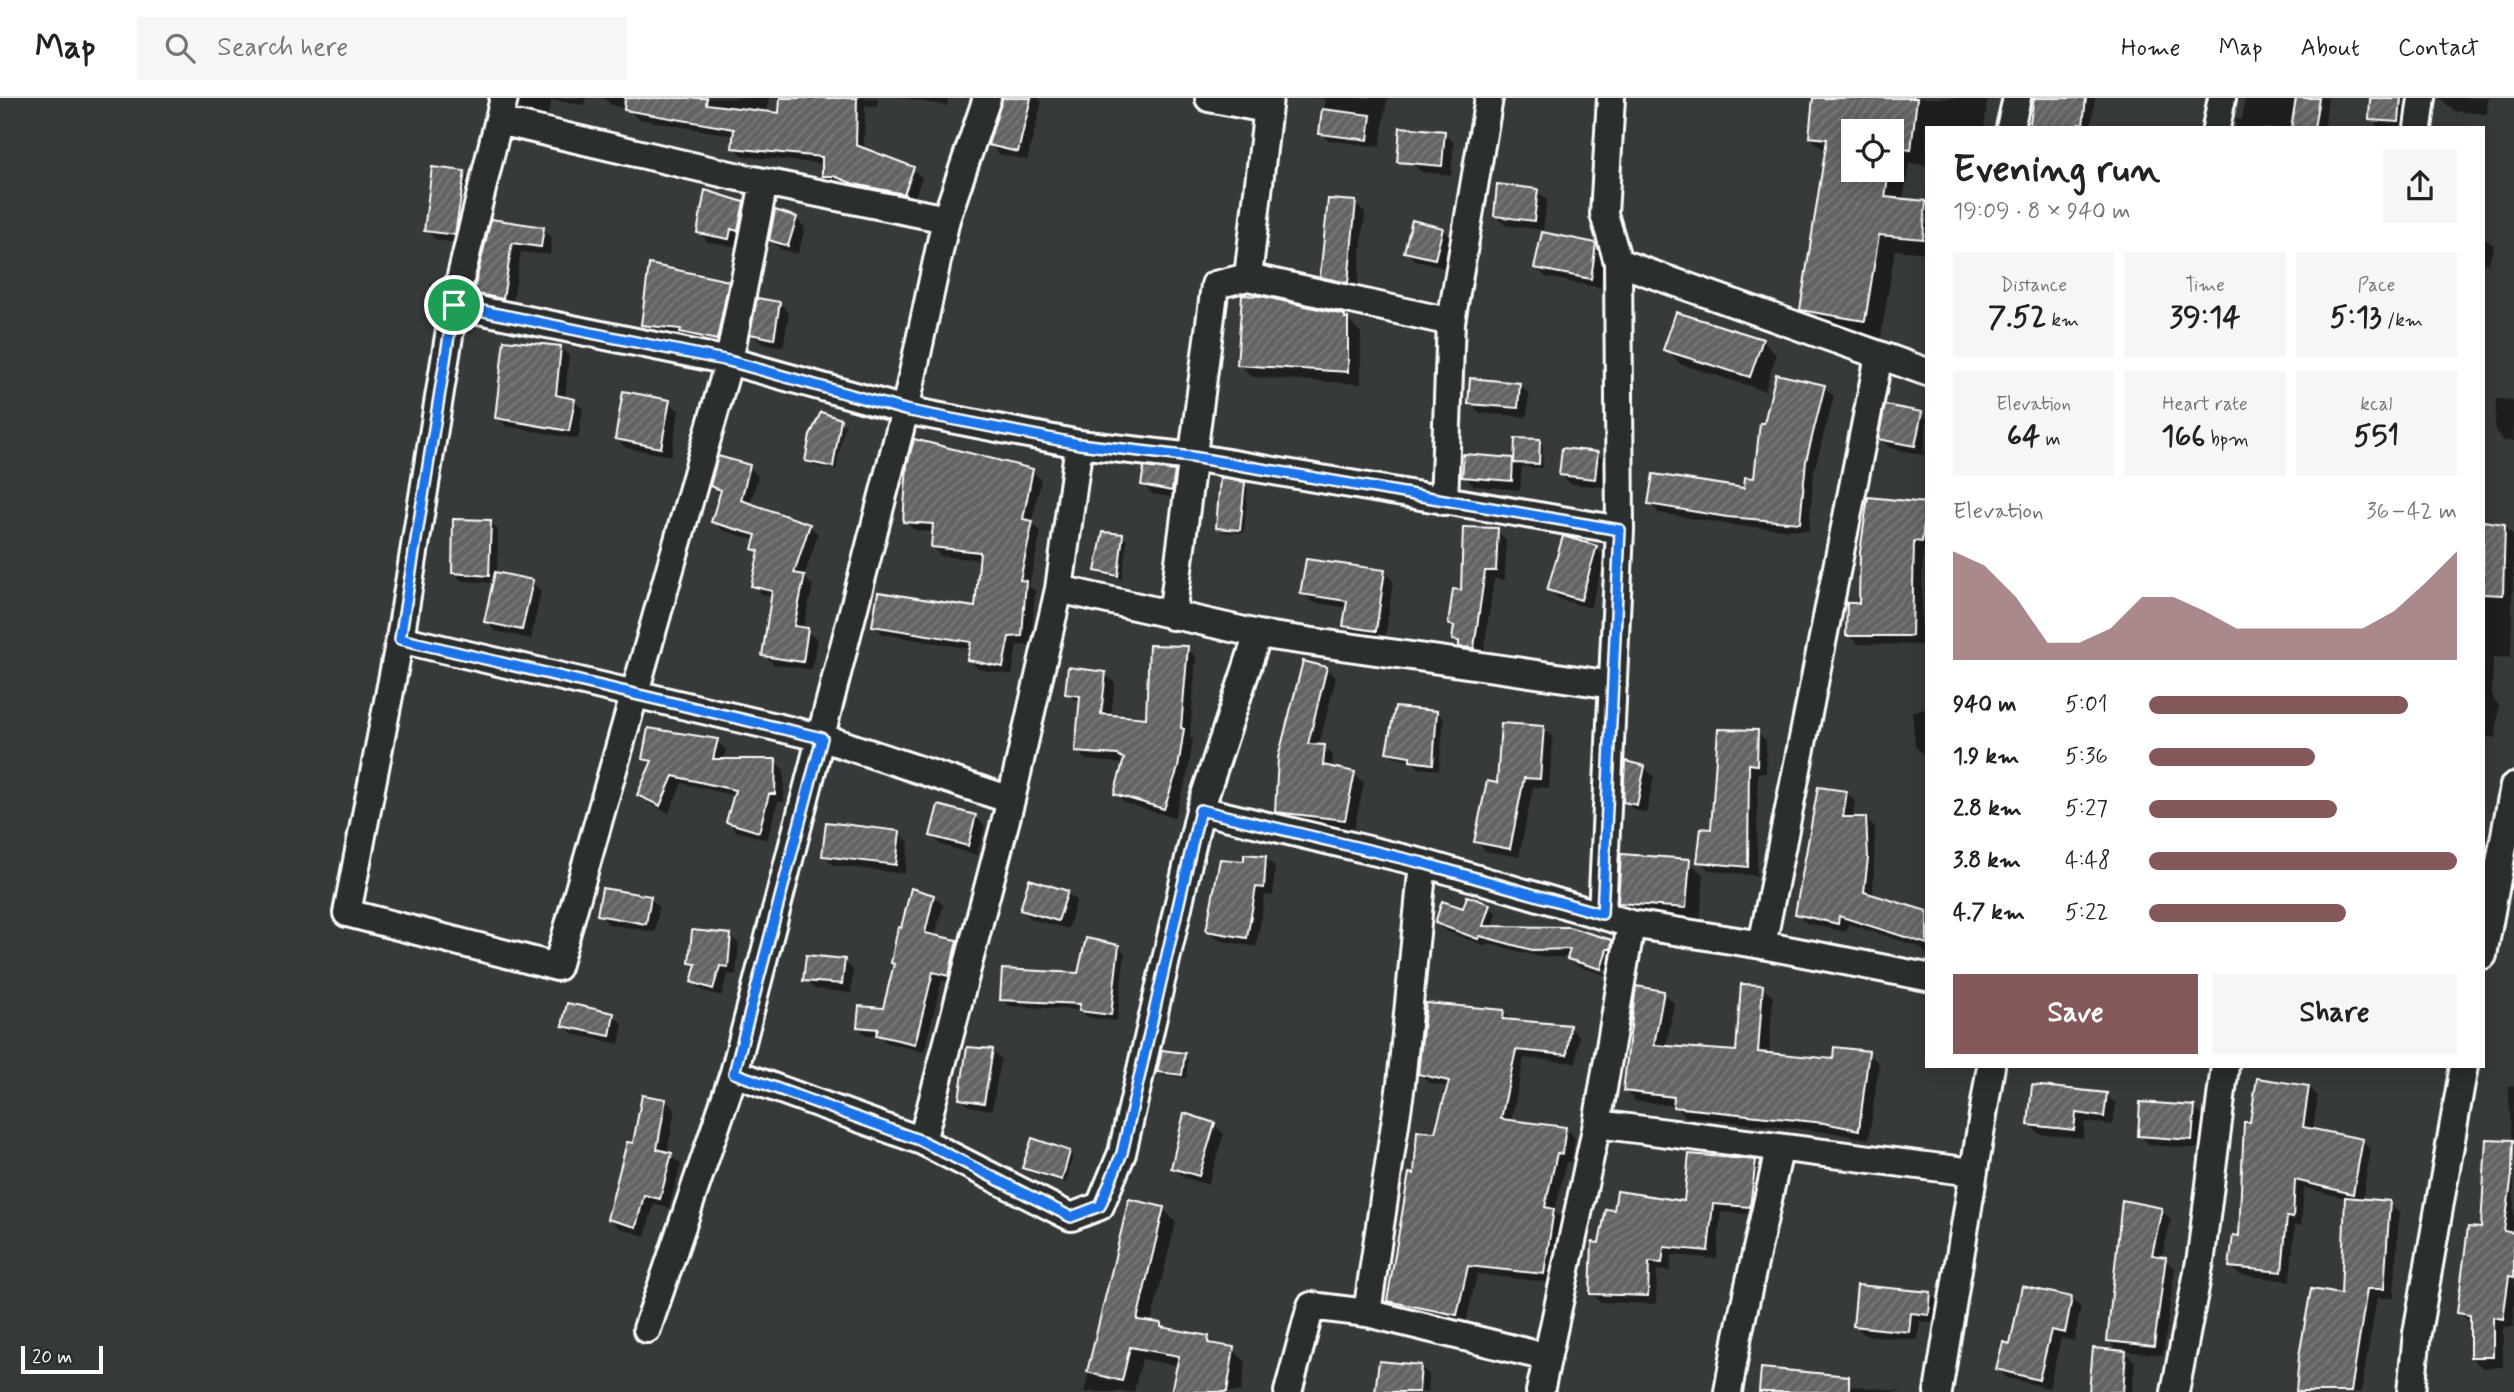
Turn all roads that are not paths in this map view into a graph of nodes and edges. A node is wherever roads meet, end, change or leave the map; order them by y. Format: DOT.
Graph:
graph roads {
  1 [pos="987,98"];
  2 [pos="1209,98"];
  3 [pos="1489,98"];
  4 [pos="1611,98"];
  5 [pos="2017,98"];
  6 [pos="2222,98"];
  7 [pos="2422,98"];
  8 [pos="1268,104"];
  9 [pos="501,110"];
  10 [pos="2010,126"];
  11 [pos="2216,126"];
  12 [pos="2418,126"];
  13 [pos="764,182"];
  14 [pos="946,219"];
  15 [pos="1618,262"];
  16 [pos="1248,277"];
  17 [pos="454,305"];
  18 [pos="1451,322"];
  19 [pos="1879,356"];
  20 [pos="729,361"];
  21 [pos="1925,371"];
  22 [pos="905,410"];
  23 [pos="1079,444"];
  24 [pos="1192,457"];
  25 [pos="1444,501"];
  26 [pos="1620,530"];
  27 [pos="1059,589"];
  28 [pos="1172,616"];
  29 [pos="1258,635"];
  30 [pos="400,639"];
  31 [pos="1613,685"];
  32 [pos="633,693"];
  33 [pos="822,738"];
  34 [pos="2514,786"];
  35 [pos="1011,800"];
  36 [pos="1200,810"];
  37 [pos="2499,860"];
  38 [pos="1423,863"];
  39 [pos="1602,914"];
  40 [pos="1631,924"];
  41 [pos="2485,943"];
  42 [pos="1762,945"];
  43 [pos="1925,977"];
  44 [pos="1991,1068"];
  45 [pos="2225,1068"];
  46 [pos="2464,1068"];
  47 [pos="734,1073"];
  48 [pos="1597,1124"];
  49 [pos="922,1141"];
  50 [pos="1779,1150"];
  51 [pos="1973,1172"];
  52 [pos="1367,1313"];
  53 [pos="647,1329"];
  54 [pos="1546,1357"];
  55 [pos="1288,1392"];
  56 [pos="1540,1392"];
  57 [pos="1728,1392"];
  58 [pos="1938,1392"];
  59 [pos="2175,1392"];
  60 [pos="2411,1392"];
  1 -- 14 [label="street"];
  2 -- 8 [label="street"];
  3 -- 18 [label="street"];
  4 -- 15 [label="street"];
  5 -- 10 [label="street"];
  6 -- 11 [label="street"];
  7 -- 12 [label="street"];
  8 -- 16 [label="street"];
  9 -- 13 [label="street"];
  9 -- 17 [label="street"];
  13 -- 14 [label="street"];
  13 -- 20 [label="street"];
  14 -- 22 [label="street"];
  15 -- 19 [label="street"];
  15 -- 26 [label="street"];
  16 -- 18 [label="street"];
  16 -- 24 [label="street"];
  17 -- 20 [label="street"];
  17 -- 30 [label="street"];
  18 -- 25 [label="street"];
  19 -- 21 [label="street"];
  19 -- 42 [label="street"];
  20 -- 22 [label="street"];
  20 -- 32 [label="street"];
  22 -- 23 [label="street"];
  22 -- 33 [label="street"];
  23 -- 24 [label="street"];
  23 -- 27 [label="street"];
  24 -- 25 [label="street"];
  24 -- 28 [label="street"];
  25 -- 26 [label="street"];
  26 -- 31 [label="street"];
  27 -- 28 [label="street"];
  27 -- 35 [label="street"];
  28 -- 29 [label="street"];
  29 -- 31 [label="street"];
  29 -- 36 [label="street"];
  30 -- 32 [label="street"];
  30 -- 32 [label="street"];
  31 -- 39 [label="street"];
  32 -- 33 [label="street"];
  33 -- 35 [label="street"];
  33 -- 47 [label="street"];
  34 -- 37 [label="street"];
  35 -- 49 [label="street"];
  36 -- 38 [label="street"];
  36 -- 49 [label="street"];
  37 -- 41 [label="street"];
  38 -- 39 [label="street"];
  38 -- 52 [label="street"];
  39 -- 40 [label="street"];
  40 -- 42 [label="street"];
  40 -- 48 [label="street"];
  42 -- 43 [label="street"];
  44 -- 51 [label="street"];
  45 -- 59 [label="street"];
  46 -- 60 [label="street"];
  47 -- 49 [label="street"];
  47 -- 53 [label="street"];
  48 -- 50 [label="street"];
  48 -- 54 [label="street"];
  50 -- 51 [label="street"];
  50 -- 57 [label="street"];
  51 -- 58 [label="street"];
  52 -- 54 [label="street"];
  52 -- 55 [label="street"];
  54 -- 56 [label="street"];
}
